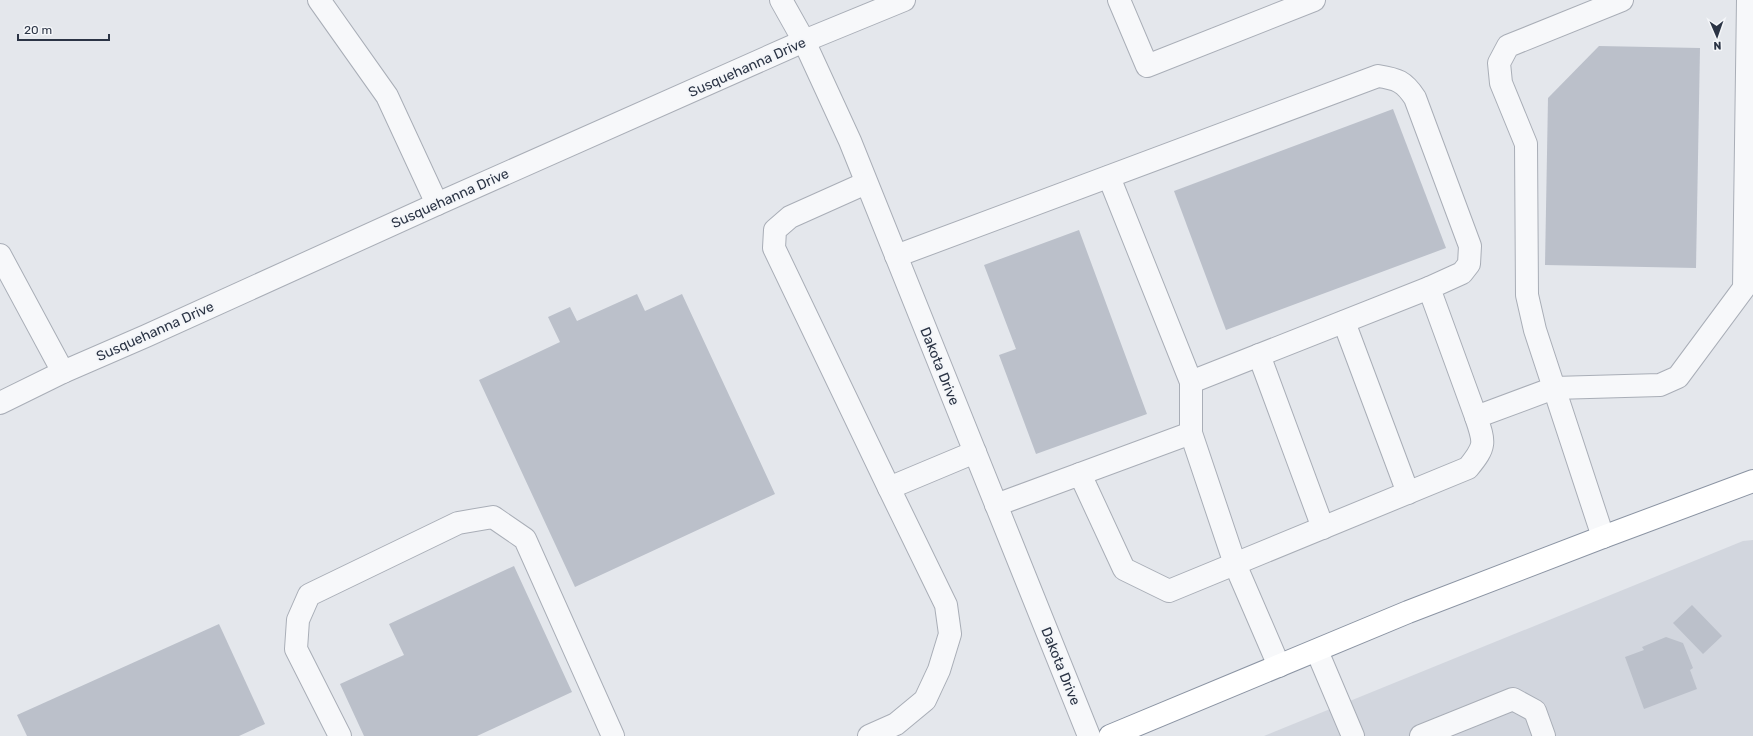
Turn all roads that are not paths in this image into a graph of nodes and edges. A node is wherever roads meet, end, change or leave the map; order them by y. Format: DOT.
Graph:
graph roads {
  1 [pos="319,0"];
  2 [pos="781,0"];
  3 [pos="904,0"];
  4 [pos="1119,0"];
  5 [pos="1314,0"];
  6 [pos="1622,0"];
  7 [pos="1748,0"];
  8 [pos="804,41"];
  9 [pos="1110,177"];
  10 [pos="866,182"];
  11 [pos="436,204"];
  12 [pos="0,255"];
  13 [pos="896,256"];
  14 [pos="1429,288"];
  15 [pos="1344,322"];
  16 [pos="1259,355"];
  17 [pos="63,372"];
  18 [pos="1191,382"];
  19 [pos="1554,388"];
  20 [pos="0,404"];
  21 [pos="1476,417"];
  22 [pos="1191,433"];
  23 [pos="975,452"];
  24 [pos="1080,474"];
  25 [pos="1753,481"];
  26 [pos="889,488"];
  27 [pos="1408,492"];
  28 [pos="996,505"];
  29 [pos="1323,528"];
  30 [pos="1603,537"];
  31 [pos="1235,564"];
  32 [pos="1316,651"];
  33 [pos="1279,666"];
  34 [pos="340,736"];
  35 [pos="613,736"];
  36 [pos="869,736"];
  37 [pos="1089,736"];
  38 [pos="1110,736"];
  39 [pos="1353,736"];
  40 [pos="1421,736"];
  41 [pos="1544,736"];
  1 -- 11 [label="street"];
  2 -- 8 [label="street, Dakota Drive"];
  3 -- 8 [label="street, Susquehanna Drive"];
  4 -- 5 [label="street"];
  6 -- 19 [label="street"];
  7 -- 19 [label="street"];
  8 -- 10 [label="street, Dakota Drive"];
  8 -- 11 [label="street, Susquehanna Drive"];
  9 -- 13 [label="street"];
  9 -- 14 [label="street"];
  9 -- 18 [label="street"];
  10 -- 13 [label="street, Dakota Drive"];
  10 -- 26 [label="street"];
  11 -- 17 [label="street, Susquehanna Drive"];
  12 -- 17 [label="street"];
  13 -- 23 [label="street, Dakota Drive"];
  14 -- 15 [label="street"];
  14 -- 21 [label="street"];
  15 -- 16 [label="street"];
  15 -- 27 [label="street"];
  16 -- 18 [label="street"];
  16 -- 29 [label="street"];
  17 -- 20 [label="street, Susquehanna Drive"];
  18 -- 22 [label="street"];
  19 -- 21 [label="street"];
  19 -- 30 [label="street"];
  21 -- 27 [label="street"];
  22 -- 24 [label="street"];
  22 -- 31 [label="street"];
  23 -- 26 [label="street"];
  23 -- 28 [label="street, Dakota Drive"];
  24 -- 28 [label="street"];
  24 -- 31 [label="street"];
  25 -- 30 [label="highway"];
  26 -- 36 [label="street"];
  27 -- 29 [label="street"];
  28 -- 37 [label="street, Dakota Drive"];
  29 -- 31 [label="street"];
  30 -- 32 [label="highway"];
  31 -- 33 [label="street"];
  32 -- 33 [label="highway"];
  32 -- 39 [label="street"];
  33 -- 38 [label="highway"];
  34 -- 35 [label="street"];
  40 -- 41 [label="street"];
}
